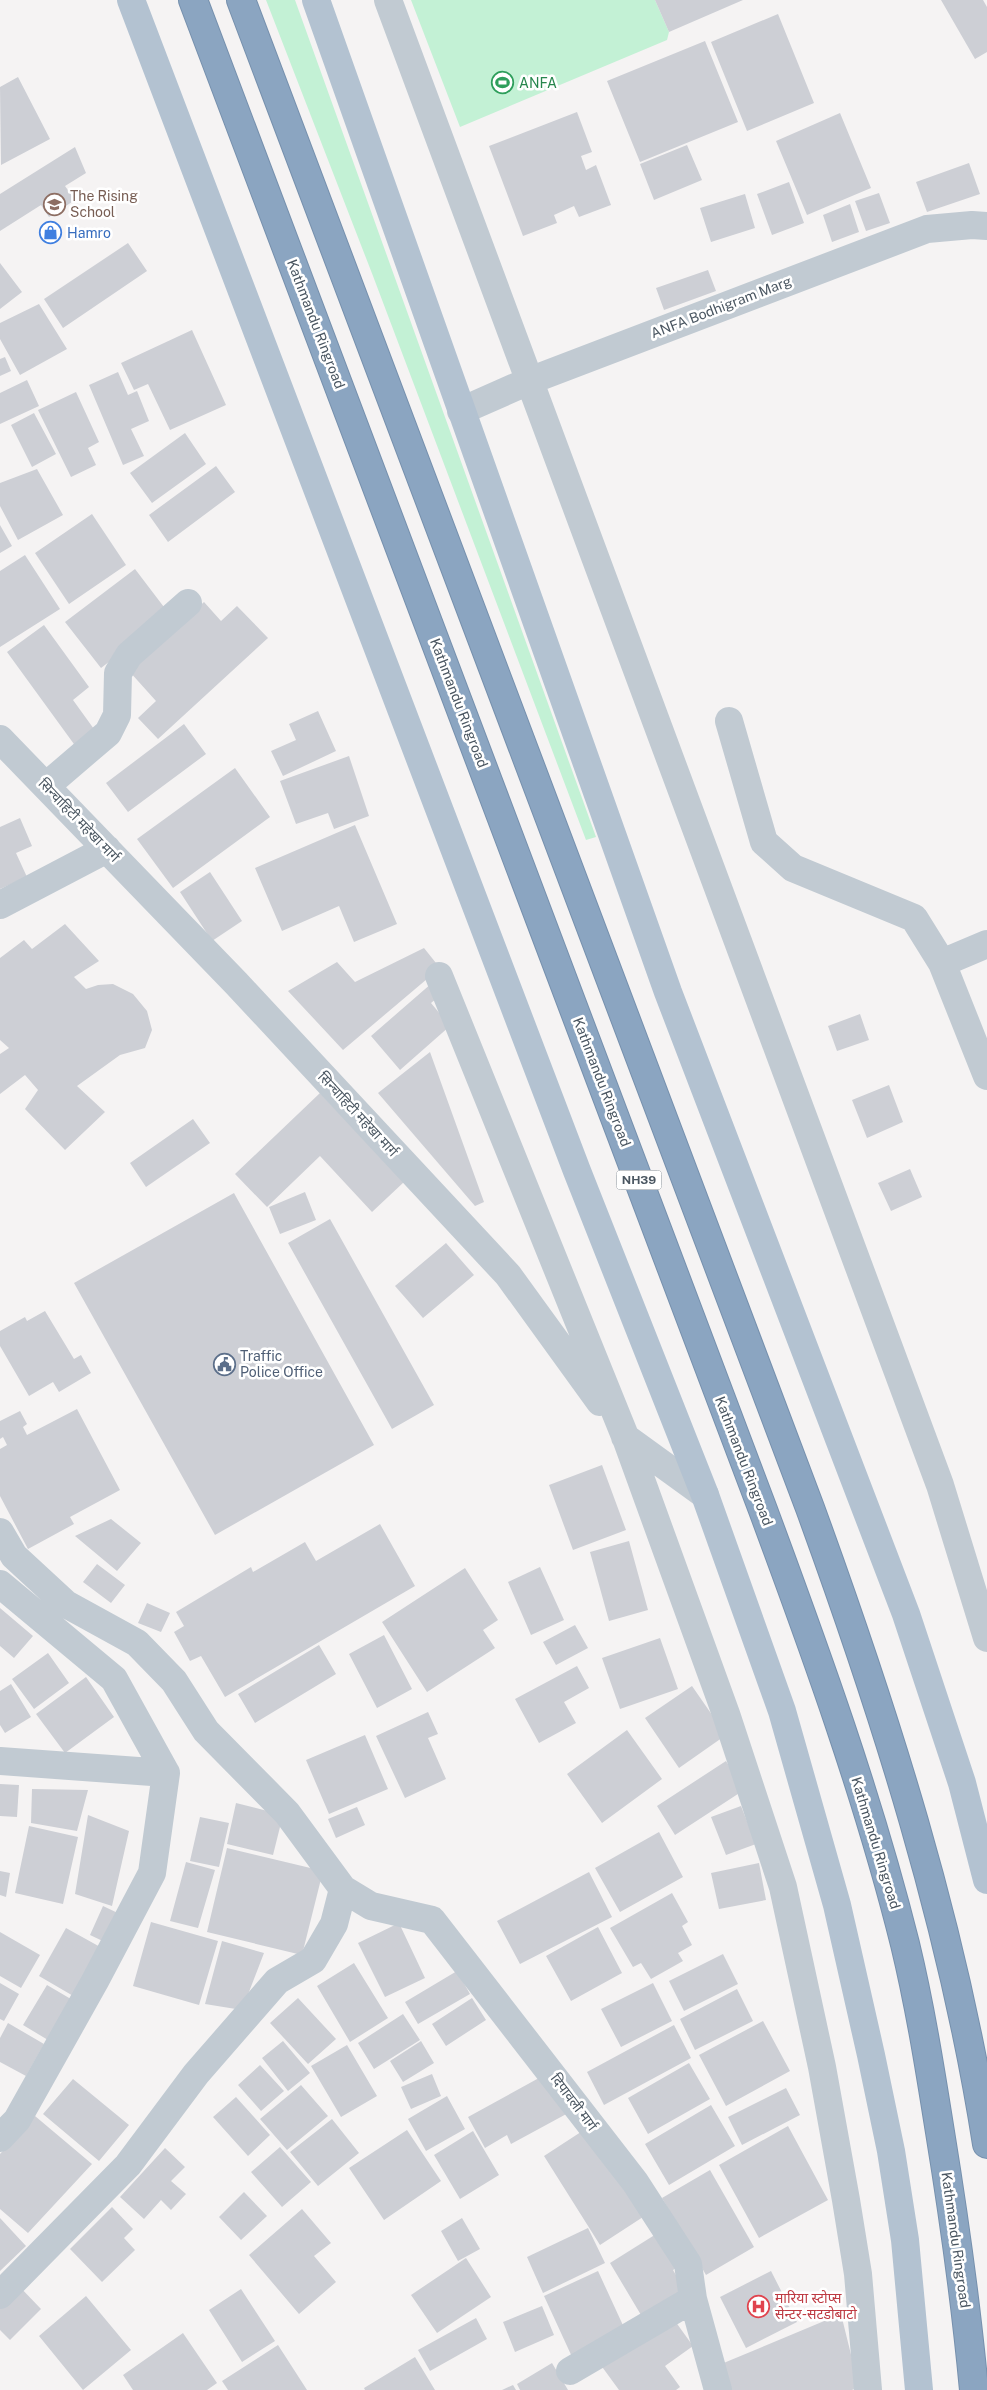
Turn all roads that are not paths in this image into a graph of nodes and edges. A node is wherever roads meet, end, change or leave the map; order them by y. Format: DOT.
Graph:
graph roads {
  1 [pos="131,0"];
  2 [pos="193,0"];
  3 [pos="241,0"];
  4 [pos="316,0"];
  5 [pos="388,0"];
  6 [pos="987,226"];
  7 [pos="529,380"];
  8 [pos="461,411"];
  9 [pos="188,603"];
  10 [pos="729,721"];
  11 [pos="0,739"];
  12 [pos="46,786"];
  13 [pos="107,849"];
  14 [pos="0,906"];
  15 [pos="987,944"];
  16 [pos="942,963"];
  17 [pos="439,976"];
  18 [pos="987,1076"];
  19 [pos="628,1441"];
  20 [pos="705,1494"];
  21 [pos="0,1532"];
  22 [pos="0,1584"];
  23 [pos="987,1638"];
  24 [pos="0,1761"];
  25 [pos="166,1773"];
  26 [pos="986,1874"];
  27 [pos="343,1889"];
  28 [pos="6,2121"];
  29 [pos="987,2144"];
  30 [pos="0,2295"];
  31 [pos="693,2299"];
  32 [pos="570,2371"];
  33 [pos="718,2390"];
  34 [pos="868,2390"];
  35 [pos="919,2390"];
  36 [pos="974,2390"];
  1 -- 20 [label="main road"];
  2 -- 36 [label="highway, Kathmandu Ringroad / NH39"];
  3 -- 29 [label="highway, NH39"];
  4 -- 8 [label="main road"];
  5 -- 7 [label="street"];
  6 -- 7 [label="street, ANFA Bodhigram Marg"];
  7 -- 8 [label="street, ANFA Bodhigram Marg"];
  7 -- 23 [label="street"];
  8 -- 26 [label="main road"];
  9 -- 12 [label="street"];
  10 -- 16 [label="street"];
  11 -- 12 [label="street, सिन्चाहिटी महेखा मार्ग"];
  12 -- 13 [label="street, सिन्चाहिटी महेखा मार्ग"];
  13 -- 14 [label="street"];
  13 -- 19 [label="street, सिन्चाहिटी महेखा मार्ग"];
  15 -- 16 [label="street"];
  16 -- 18 [label="street"];
  17 -- 19 [label="street"];
  19 -- 20 [label="street, सिन्चाहिटी महेखा मार्ग"];
  19 -- 34 [label="street"];
  20 -- 35 [label="main road"];
  21 -- 27 [label="street"];
  22 -- 25 [label="street"];
  24 -- 25 [label="street"];
  25 -- 28 [label="street"];
  27 -- 30 [label="street"];
  27 -- 31 [label="street, दिपावली मार्ग"];
  31 -- 32 [label="street"];
  31 -- 33 [label="street, दिपावली मार्ग"];
}
